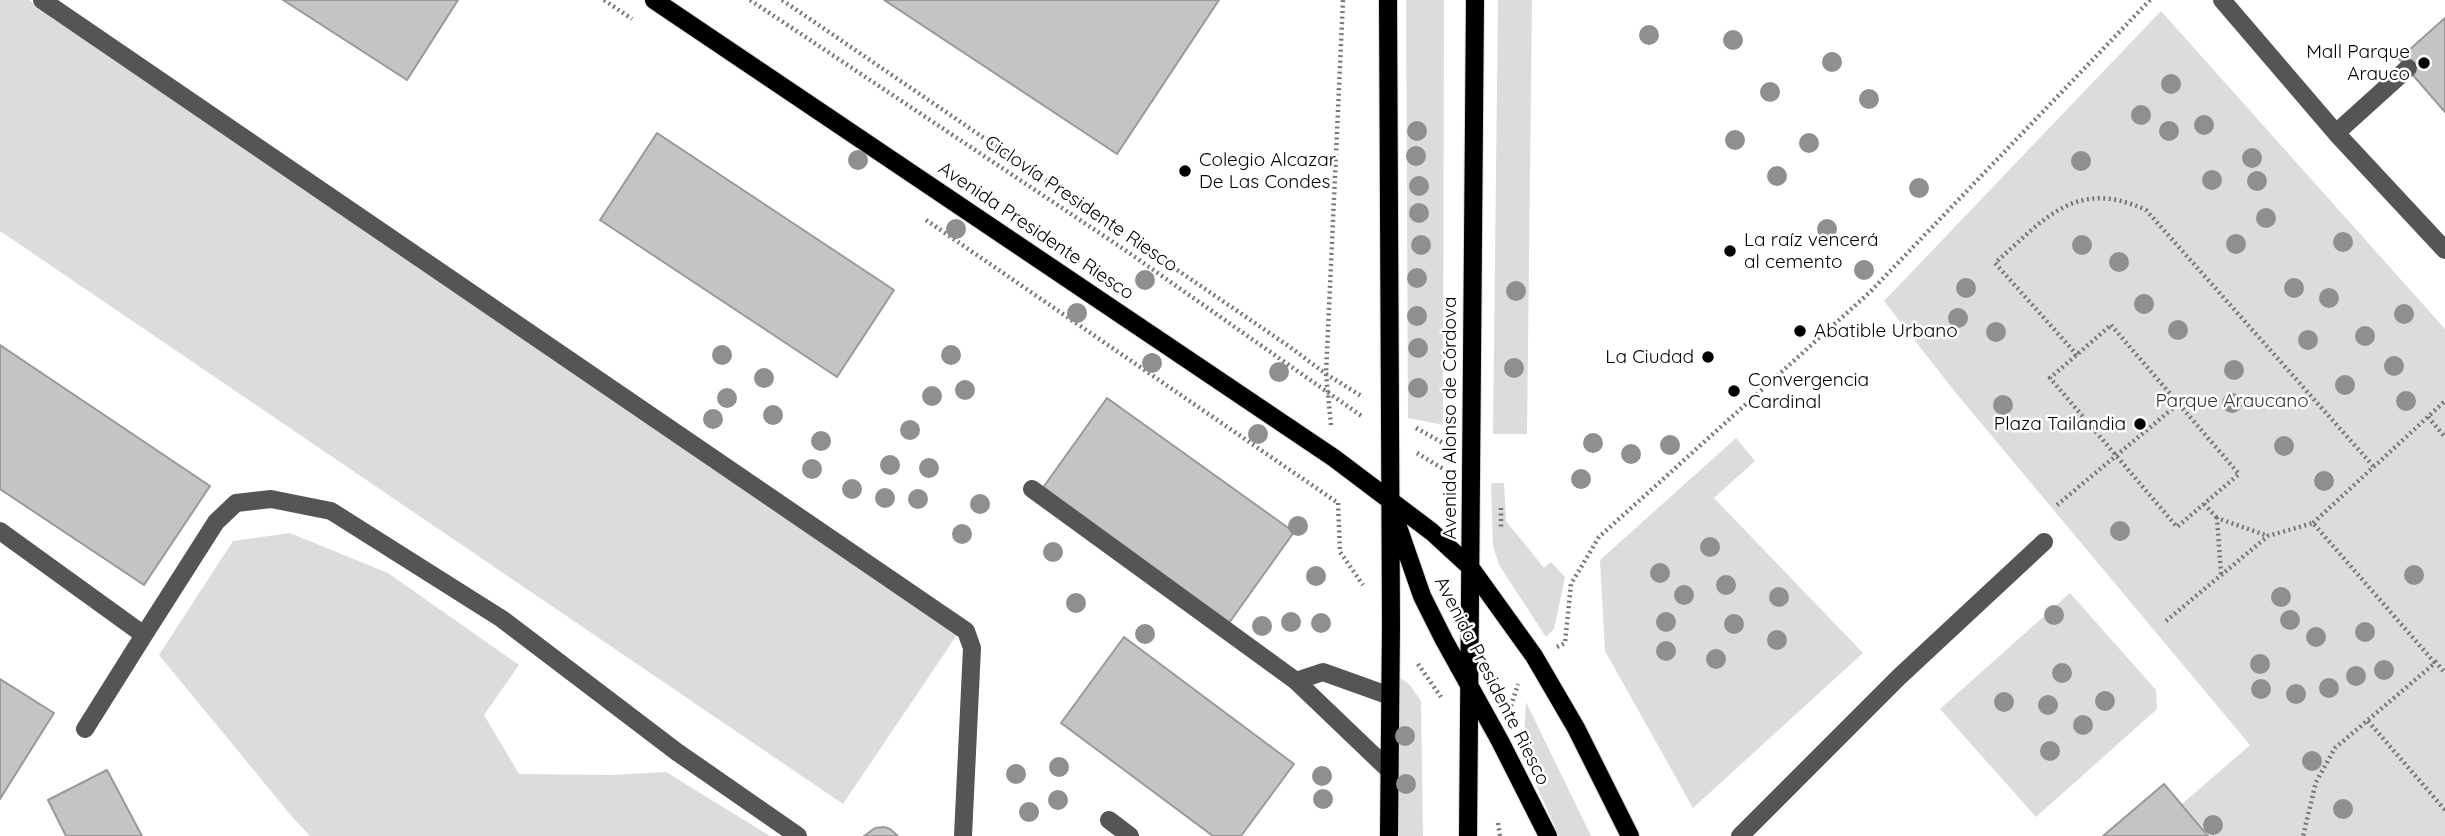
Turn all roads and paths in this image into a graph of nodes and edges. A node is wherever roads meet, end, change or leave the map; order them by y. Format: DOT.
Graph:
graph roads {
  1 [pos="42,0"];
  2 [pos="604,0"];
  3 [pos="654,0"];
  4 [pos="750,0"];
  5 [pos="782,0"];
  6 [pos="1343,0"];
  7 [pos="1388,0"];
  8 [pos="1475,0"];
  9 [pos="2150,0"];
  10 [pos="2222,0"];
  11 [pos="637,23"];
  12 [pos="2407,68"];
  13 [pos="2336,133"];
  14 [pos="918,214"];
  15 [pos="2445,250"];
  16 [pos="2077,355"];
  17 [pos="1326,374"];
  18 [pos="1328,391"];
  19 [pos="2445,401"];
  20 [pos="2178,404"];
  21 [pos="1391,415"];
  22 [pos="2428,417"];
  23 [pos="2445,437"];
  24 [pos="1391,438"];
  25 [pos="2116,456"];
  26 [pos="1471,457"];
  27 [pos="1334,458"];
  28 [pos="2374,467"];
  29 [pos="1032,489"];
  30 [pos="1338,503"];
  31 [pos="1391,503"];
  32 [pos="2204,503"];
  33 [pos="2057,505"];
  34 [pos="2217,518"];
  35 [pos="2313,523"];
  36 [pos="0,531"];
  37 [pos="2268,536"];
  38 [pos="2044,542"];
  39 [pos="1340,552"];
  40 [pos="1470,567"];
  41 [pos="2221,575"];
  42 [pos="1571,584"];
  43 [pos="2166,621"];
  44 [pos="144,635"];
  45 [pos="2420,645"];
  46 [pos="2445,673"];
  47 [pos="1296,681"];
  48 [pos="1469,683"];
  49 [pos="1390,696"];
  50 [pos="2368,721"];
  51 [pos="85,729"];
  52 [pos="1389,770"];
  53 [pos="2445,810"];
  54 [pos="1109,820"];
  55 [pos="798,836"];
  56 [pos="963,836"];
  57 [pos="1130,836"];
  58 [pos="1389,836"];
  59 [pos="1468,836"];
  60 [pos="1548,836"];
  61 [pos="1630,836"];
  62 [pos="1741,836"];
  63 [pos="2302,836"];
  1 -- 56 [label="street"];
  2 -- 11 [label="path"];
  3 -- 27 [label="main road, Avenida Presidente Riesco"];
  4 -- 18 [label="path, Ciclovía Presidente Riesco"];
  5 -- 17 [label="path"];
  6 -- 17 [label="path"];
  7 -- 21 [label="main road"];
  8 -- 26 [label="main road, Avenida Alonso de Córdova"];
  9 -- 42 [label="path"];
  10 -- 13 [label="street"];
  12 -- 13 [label="street"];
  13 -- 15 [label="street"];
  14 -- 30 [label="path"];
  16 -- 20 [label="path"];
  16 -- 25 [label="path"];
  16 -- 28 [label="path"];
  17 -- 18 [label="path"];
  17 -- 21 [label="path"];
  18 -- 24 [label="path, Ciclovía Presidente Riesco"];
  18 -- 27 [label="path"];
  19 -- 22 [label="path"];
  20 -- 25 [label="path"];
  20 -- 32 [label="path"];
  21 -- 24 [label="main road"];
  21 -- 26 [label="path"];
  22 -- 23 [label="path"];
  22 -- 28 [label="path"];
  24 -- 31 [label="main road"];
  25 -- 32 [label="path"];
  25 -- 33 [label="path"];
  26 -- 40 [label="main road, Avenida Alonso de Córdova"];
  27 -- 30 [label="path"];
  27 -- 31 [label="main road, Avenida Presidente Riesco"];
  28 -- 35 [label="path"];
  29 -- 47 [label="street"];
  30 -- 39 [label="path"];
  31 -- 40 [label="main road, Avenida Presidente Riesco"];
  31 -- 48 [label="main road, Avenida Presidente Riesco"];
  31 -- 49 [label="main road"];
  32 -- 34 [label="path"];
  34 -- 37 [label="path"];
  34 -- 41 [label="path"];
  35 -- 37 [label="path"];
  35 -- 45 [label="path"];
  36 -- 44 [label="street"];
  37 -- 41 [label="path"];
  38 -- 62 [label="street"];
  40 -- 48 [label="main road, Avenida Alonso de Córdova"];
  40 -- 61 [label="main road, Avenida Presidente Riesco"];
  41 -- 43 [label="path"];
  44 -- 51 [label="street"];
  44 -- 55 [label="street"];
  45 -- 46 [label="path"];
  45 -- 50 [label="path"];
  47 -- 49 [label="street"];
  47 -- 52 [label="street"];
  48 -- 59 [label="main road, Avenida Alonso de Córdova"];
  48 -- 60 [label="main road, Avenida Presidente Riesco"];
  49 -- 52 [label="main road"];
  50 -- 53 [label="path"];
  50 -- 63 [label="path"];
  52 -- 58 [label="main road"];
  54 -- 57 [label="street"];
}
